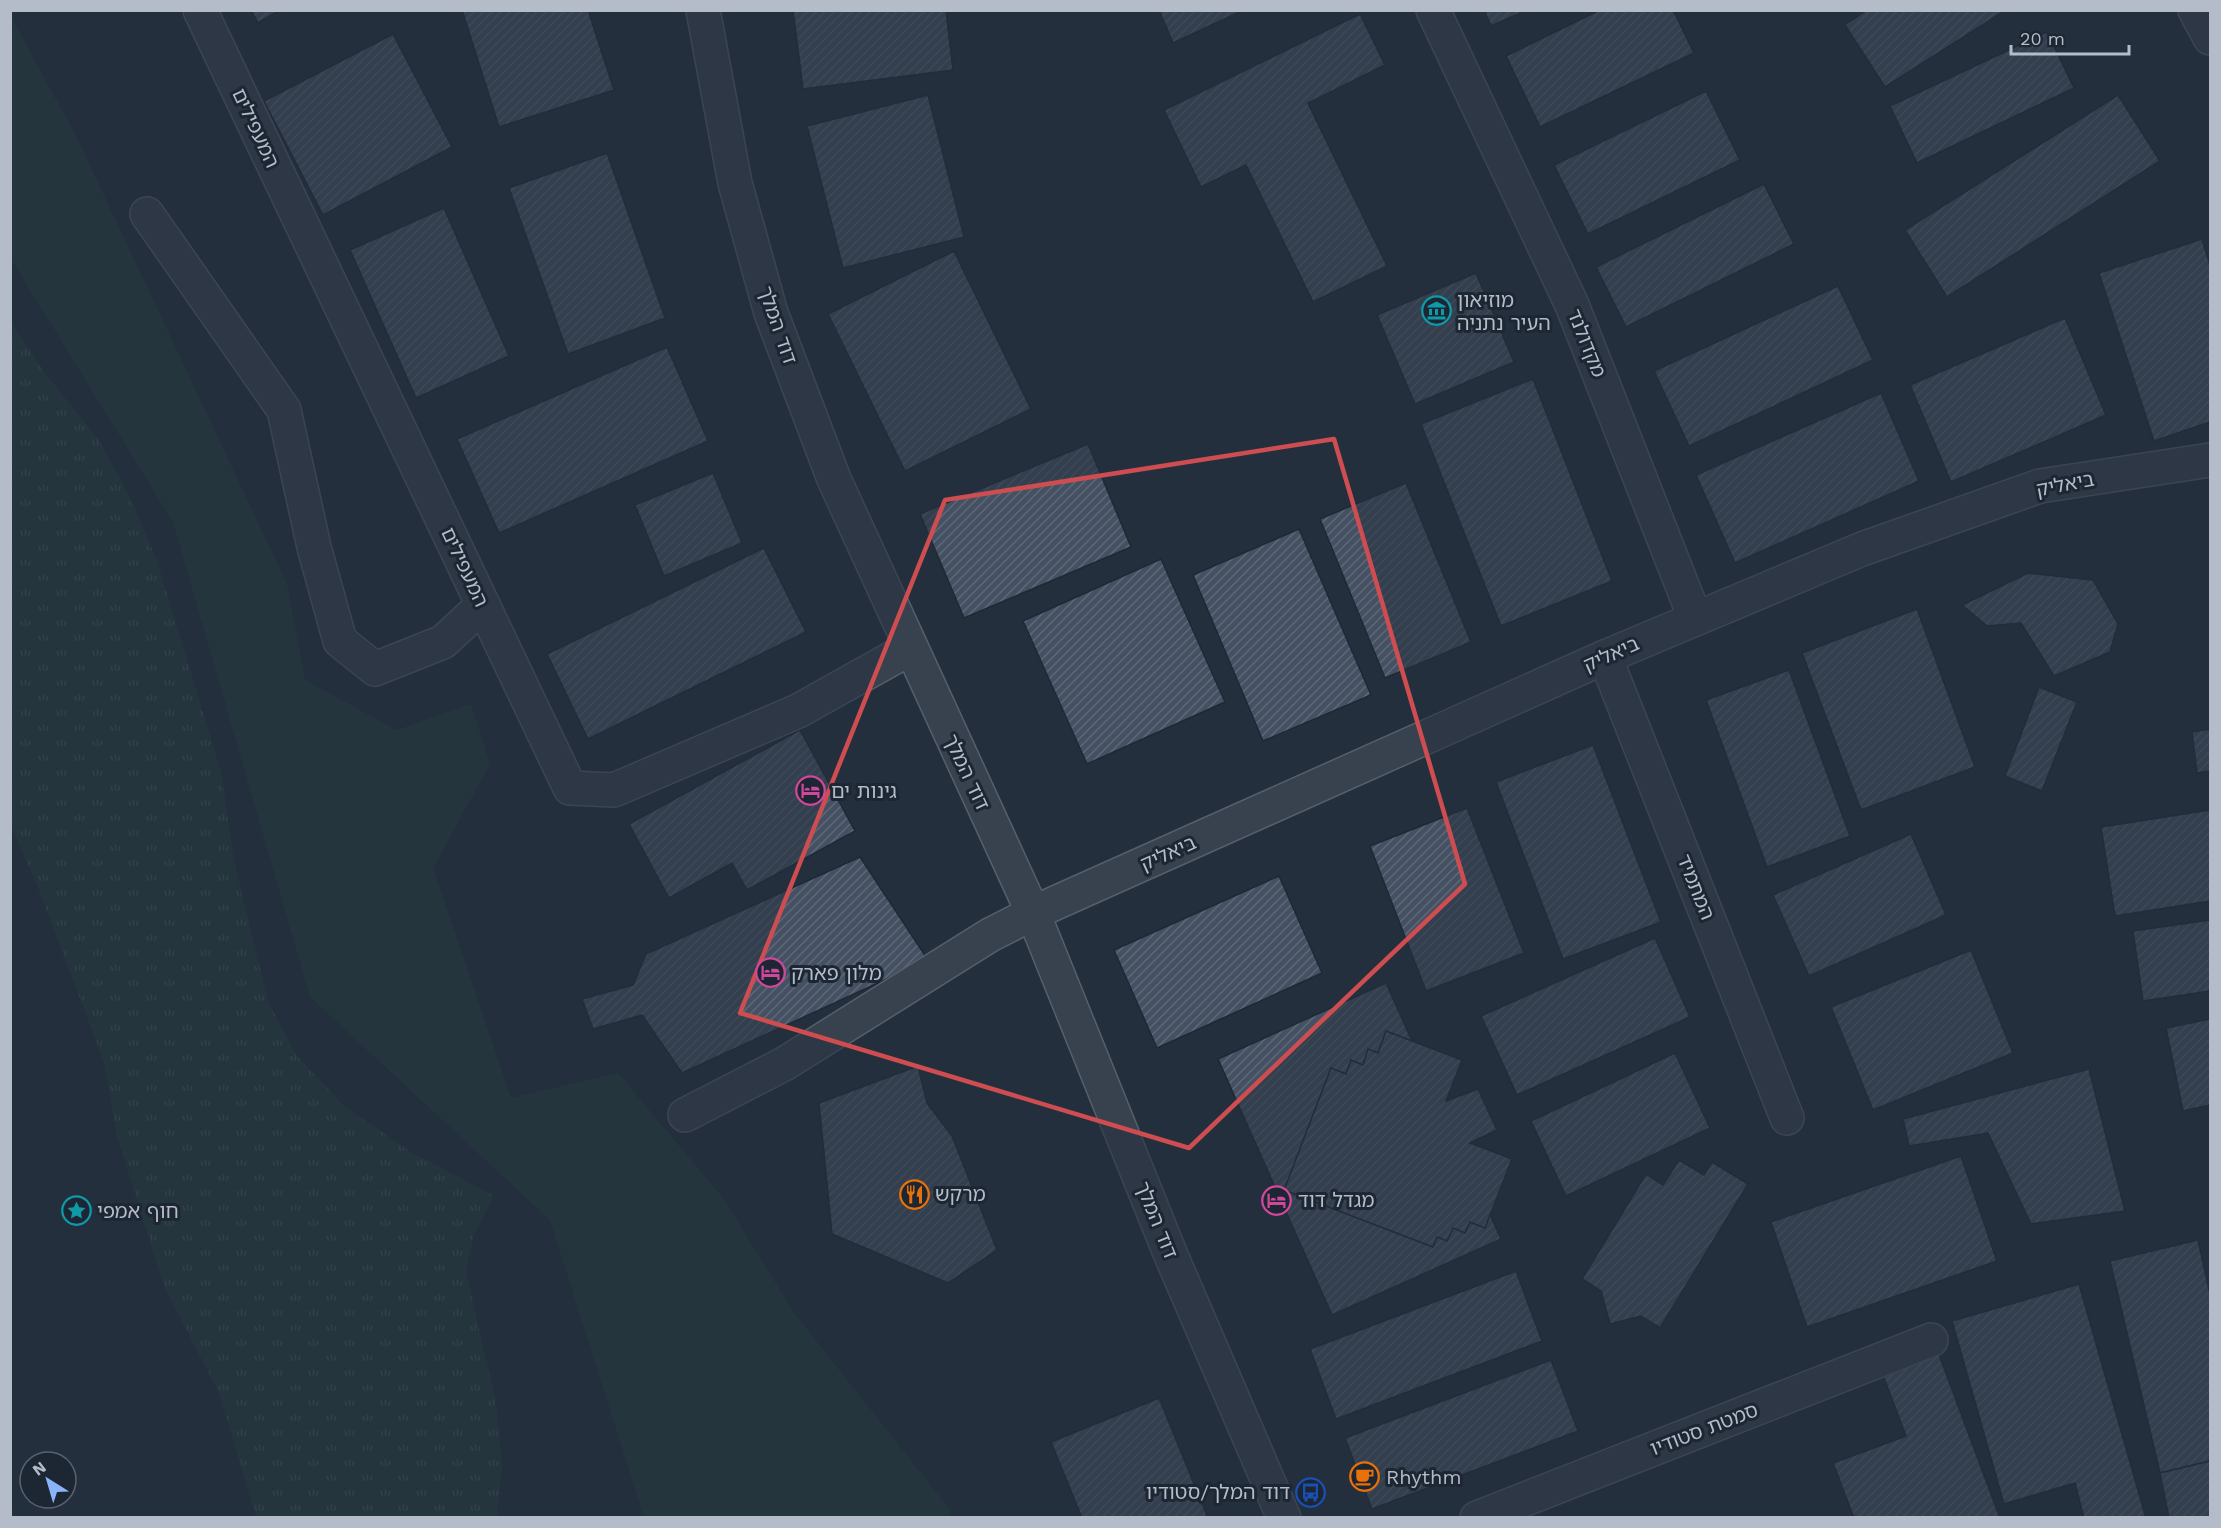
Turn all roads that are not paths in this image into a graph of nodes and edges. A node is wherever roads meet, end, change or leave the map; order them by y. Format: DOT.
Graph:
graph roads {
  1 [pos="200,10"];
  2 [pos="703,10"];
  3 [pos="1433,10"];
  4 [pos="2195,10"];
  5 [pos="2211,38"];
  6 [pos="147,214"];
  7 [pos="2211,460"];
  8 [pos="483,605"];
  9 [pos="1695,618"];
  10 [pos="909,648"];
  11 [pos="1605,657"];
  12 [pos="1033,913"];
  13 [pos="685,1115"];
  14 [pos="1787,1118"];
  15 [pos="1931,1340"];
  16 [pos="1284,1518"];
  17 [pos="1477,1518"];
  1 -- 8 [label="street, המעפילים"];
  2 -- 10 [label="street, דוד המלך"];
  3 -- 9 [label="street, מקדולנד"];
  4 -- 5 [label="street"];
  6 -- 8 [label="street"];
  7 -- 9 [label="street, ביאליק"];
  8 -- 10 [label="street, המעפילים"];
  9 -- 11 [label="street, ביאליק"];
  10 -- 12 [label="street, דוד המלך"];
  11 -- 12 [label="street, ביאליק"];
  11 -- 14 [label="street, המתמיד"];
  12 -- 13 [label="street, ביאליק"];
  12 -- 16 [label="street, דוד המלך"];
  15 -- 17 [label="street, סמטת סטודיו"];
}
